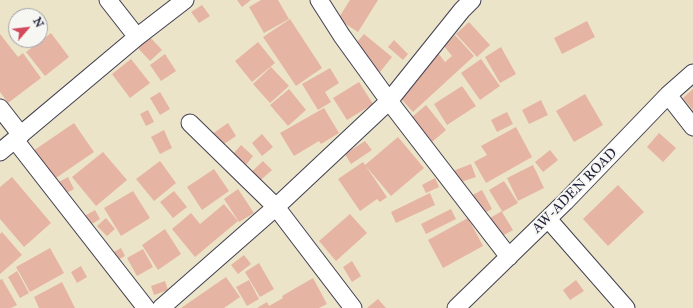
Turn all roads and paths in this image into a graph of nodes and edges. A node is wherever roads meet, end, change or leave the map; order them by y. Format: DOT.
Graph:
graph roads {
  1 [pos="108,0"];
  2 [pos="185,0"];
  3 [pos="319,0"];
  4 [pos="463,3"];
  5 [pos="137,37"];
  6 [pos="693,73"];
  7 [pos="668,95"];
  8 [pos="389,101"];
  9 [pos="0,108"];
  10 [pos="190,123"];
  11 [pos="693,127"];
  12 [pos="18,138"];
  13 [pos="0,152"];
  14 [pos="276,207"];
  15 [pos="548,219"];
  16 [pos="509,257"];
  17 [pos="146,308"];
  18 [pos="161,308"];
  19 [pos="353,308"];
  20 [pos="456,308"];
  21 [pos="626,308"];
  1 -- 5 [label="street"];
  2 -- 5 [label="street"];
  3 -- 8 [label="street"];
  4 -- 8 [label="street"];
  5 -- 12 [label="street"];
  6 -- 7 [label="street, AW-ADEN ROAD"];
  7 -- 11 [label="street"];
  7 -- 15 [label="street, AW-ADEN ROAD"];
  8 -- 14 [label="street"];
  8 -- 16 [label="street"];
  9 -- 12 [label="street"];
  10 -- 14 [label="street"];
  12 -- 13 [label="street"];
  12 -- 17 [label="street"];
  14 -- 18 [label="street"];
  14 -- 19 [label="street"];
  15 -- 16 [label="street, AW-ADEN ROAD"];
  15 -- 21 [label="street"];
  16 -- 20 [label="street, AW-ADEN ROAD"];
}
